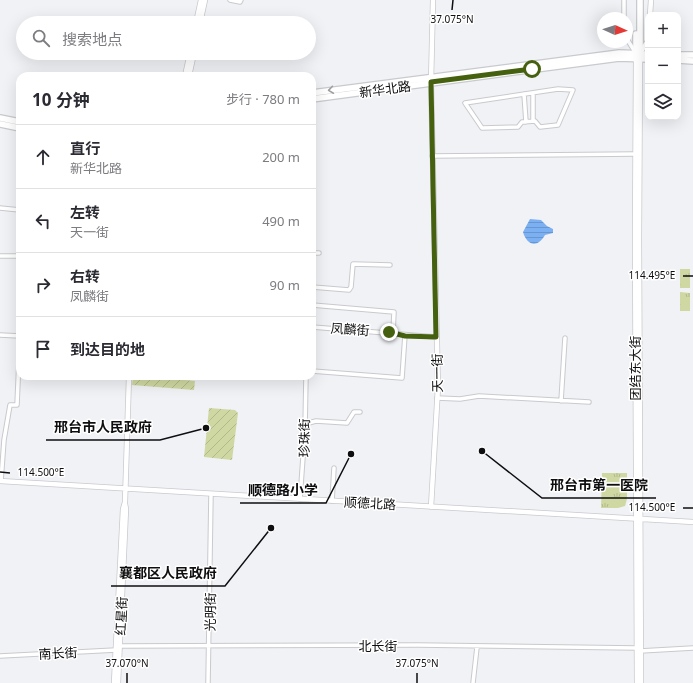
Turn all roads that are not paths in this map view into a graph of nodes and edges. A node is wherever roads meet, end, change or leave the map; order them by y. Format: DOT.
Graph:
graph roads {
  1 [pos="201,0"];
  2 [pos="205,0"];
  3 [pos="230,0"];
  4 [pos="241,0"];
  5 [pos="433,0"];
  6 [pos="624,0"];
  7 [pos="637,0"];
  8 [pos="640,0"];
  9 [pos="651,0"];
  10 [pos="624,12"];
  11 [pos="650,12"];
  12 [pos="198,16"];
  13 [pos="202,16"];
  14 [pos="645,46"];
  15 [pos="633,48"];
  16 [pos="645,55"];
  17 [pos="681,55"];
  18 [pos="693,55"];
  19 [pos="638,56"];
  20 [pos="645,59"];
  21 [pos="188,60"];
  22 [pos="192,60"];
  23 [pos="681,60"];
  24 [pos="693,61"];
  25 [pos="186,72"];
  26 [pos="190,72"];
  27 [pos="431,80"];
  28 [pos="316,93"];
  29 [pos="533,93"];
  30 [pos="524,94"];
  31 [pos="316,98"];
  32 [pos="0,118"];
  33 [pos="16,121"];
  34 [pos="533,121"];
  35 [pos="526,122"];
  36 [pos="0,124"];
  37 [pos="16,127"];
  38 [pos="635,154"];
  39 [pos="432,156"];
  40 [pos="0,208"];
  41 [pos="16,210"];
  42 [pos="0,256"];
  43 [pos="16,256"];
  44 [pos="390,265"];
  45 [pos="316,287"];
  46 [pos="316,305"];
  47 [pos="316,327"];
  48 [pos="394,333"];
  49 [pos="0,335"];
  50 [pos="16,336"];
  51 [pos="405,336"];
  52 [pos="436,337"];
  53 [pos="565,338"];
  54 [pos="316,371"];
  55 [pos="18,380"];
  56 [pos="129,380"];
  57 [pos="306,380"];
  58 [pos="437,398"];
  59 [pos="561,401"];
  60 [pos="589,402"];
  61 [pos="360,412"];
  62 [pos="305,424"];
  63 [pos="2,440"];
  64 [pos="334,468"];
  65 [pos="1,481"];
  66 [pos="125,489"];
  67 [pos="211,494"];
  68 [pos="300,499"];
  69 [pos="332,501"];
  70 [pos="125,502"];
  71 [pos="431,507"];
  72 [pos="637,519"];
  73 [pos="693,522"];
  74 [pos="209,645"];
  75 [pos="120,646"];
  76 [pos="477,647"];
  77 [pos="693,648"];
  78 [pos="116,650"];
  79 [pos="638,650"];
  80 [pos="0,656"];
  81 [pos="114,683"];
  82 [pos="118,683"];
  83 [pos="208,683"];
  84 [pos="473,683"];
  85 [pos="637,683"];
  86 [pos="641,683"];
  1 -- 12 [label="street"];
  2 -- 13 [label="street"];
  3 -- 4 [label="street"];
  5 -- 27 [label="street, 天一街"];
  6 -- 10 [label="street"];
  7 -- 19 [label="main road"];
  8 -- 19 [label="main road"];
  9 -- 11 [label="street"];
  14 -- 19 [label="street"];
  15 -- 19 [label="street"];
  16 -- 19 [label="main road, 新华北路"];
  17 -- 18 [label="main road"];
  19 -- 20 [label="main road, 新华北路"];
  19 -- 27 [label="main road, 新华北路"];
  19 -- 38 [label="street, 团结东大街"];
  19 -- 72 [label="street, 团结东大街"];
  21 -- 25 [label="street"];
  22 -- 26 [label="street"];
  23 -- 24 [label="main road"];
  27 -- 28 [label="main road, 新华北路, one-way"];
  27 -- 31 [label="main road, 新华北路"];
  27 -- 39 [label="street, 天一街"];
  29 -- 30 [label="street"];
  29 -- 34 [label="street"];
  29 -- 34 [label="street"];
  30 -- 35 [label="street"];
  30 -- 35 [label="street"];
  32 -- 33 [label="main road"];
  34 -- 35 [label="street"];
  36 -- 37 [label="main road"];
  38 -- 39 [label="street"];
  38 -- 72 [label="street, 团结东大街"];
  39 -- 52 [label="street, 天一街"];
  40 -- 41 [label="street"];
  42 -- 43 [label="street"];
  44 -- 45 [label="street"];
  46 -- 48 [label="street"];
  47 -- 48 [label="street, 凤麟街"];
  48 -- 51 [label="street, 凤麟街"];
  49 -- 50 [label="street"];
  51 -- 52 [label="street, 凤麟街"];
  51 -- 54 [label="street"];
  52 -- 58 [label="street, 天一街"];
  53 -- 59 [label="street"];
  55 -- 63 [label="street"];
  56 -- 66 [label="street, 红星街"];
  57 -- 62 [label="street, 珍珠街"];
  58 -- 59 [label="street"];
  58 -- 71 [label="street, 天一街"];
  59 -- 60 [label="street"];
  61 -- 62 [label="street"];
  62 -- 68 [label="street, 珍珠街"];
  63 -- 65 [label="street"];
  64 -- 69 [label="street"];
  65 -- 66 [label="street, 顺德北路"];
  66 -- 67 [label="street, 顺德北路"];
  66 -- 70 [label="street, 红星街"];
  67 -- 68 [label="street, 顺德北路"];
  67 -- 74 [label="street, 光明街"];
  68 -- 69 [label="street, 顺德北路"];
  69 -- 71 [label="street, 顺德北路"];
  70 -- 75 [label="street, 红星街"];
  70 -- 78 [label="street, 红星街"];
  71 -- 72 [label="street, 顺德北路"];
  72 -- 73 [label="street, 顺德北路"];
  72 -- 79 [label="street, 团结东大街"];
  74 -- 75 [label="street, 北长街"];
  74 -- 76 [label="street, 北长街"];
  74 -- 83 [label="street, 光明街"];
  75 -- 82 [label="street, 红星街"];
  76 -- 79 [label="street, 北长街"];
  76 -- 84 [label="street"];
  77 -- 79 [label="street, 北长街"];
  78 -- 80 [label="street, 南长街"];
  78 -- 81 [label="street, 红星街"];
  79 -- 85 [label="street, 团结东大街"];
  79 -- 86 [label="street, 团结东大街"];
}
